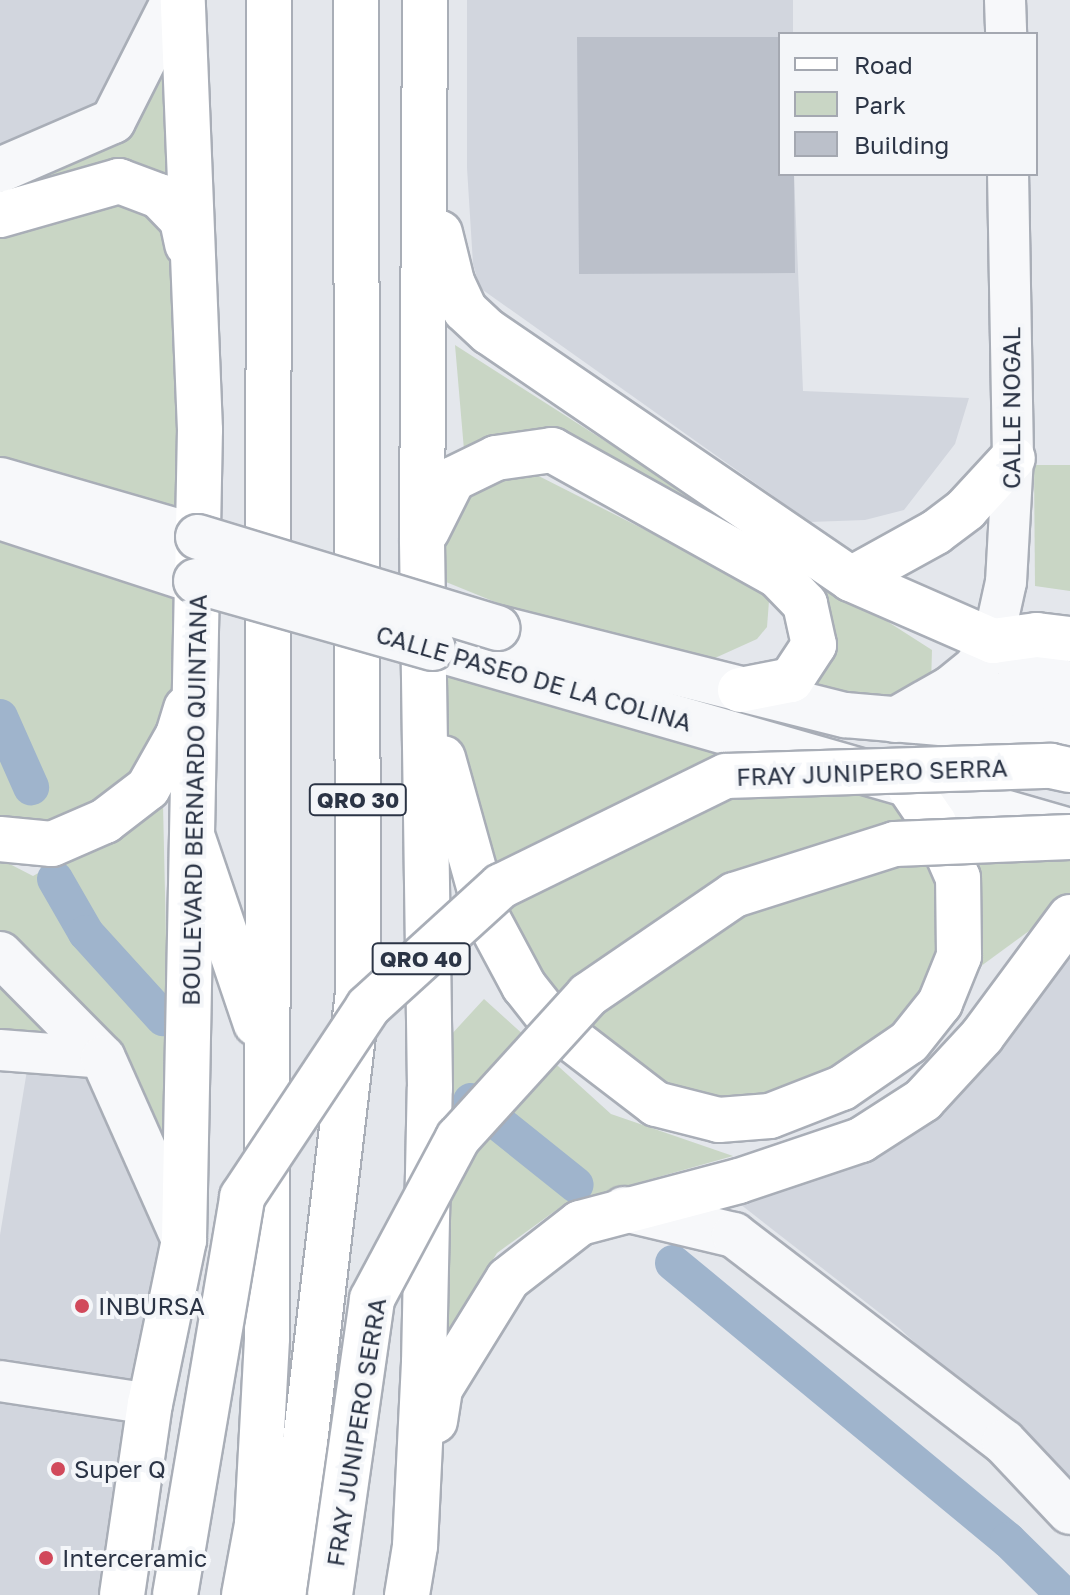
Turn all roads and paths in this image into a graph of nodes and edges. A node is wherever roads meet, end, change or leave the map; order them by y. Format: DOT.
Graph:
graph roads {
  1 [pos="174,0"];
  2 [pos="183,0"];
  3 [pos="269,0"];
  4 [pos="356,0"];
  5 [pos="425,0"];
  6 [pos="1005,0"];
  7 [pos="1006,32"];
  8 [pos="0,170"];
  9 [pos="426,172"];
  10 [pos="1008,176"];
  11 [pos="0,215"];
  12 [pos="191,266"];
  13 [pos="1013,458"];
  14 [pos="0,480"];
  15 [pos="0,517"];
  16 [pos="422,540"];
  17 [pos="851,579"];
  18 [pos="1070,639"];
  19 [pos="993,641"];
  20 [pos="492,645"];
  21 [pos="195,679"];
  22 [pos="1063,684"];
  23 [pos="740,690"];
  24 [pos="426,695"];
  25 [pos="895,720"];
  26 [pos="1070,725"];
  27 [pos="1070,770"];
  28 [pos="910,788"];
  29 [pos="1070,807"];
  30 [pos="1070,834"];
  31 [pos="0,839"];
  32 [pos="194,841"];
  33 [pos="1070,917"];
  34 [pos="0,954"];
  35 [pos="15,1051"];
  36 [pos="268,1057"];
  37 [pos="103,1058"];
  38 [pos="624,1209"];
  39 [pos="184,1240"];
  40 [pos="0,1381"];
  41 [pos="150,1404"];
  42 [pos="1070,1512"];
  43 [pos="415,1546"];
  44 [pos="122,1595"];
  45 [pos="175,1595"];
  46 [pos="244,1595"];
  47 [pos="287,1595"];
  48 [pos="330,1595"];
  49 [pos="407,1595"];
  1 -- 8 [label="street"];
  2 -- 12 [label="main road, BOULEVARD BERNARDO QUINTANA"];
  3 -- 36 [label="main road"];
  4 -- 47 [label="main road, QRO 30"];
  5 -- 9 [label="main road"];
  6 -- 7 [label="street"];
  9 -- 16 [label="main road"];
  9 -- 17 [label="main road"];
  10 -- 13 [label="street, CALLE NOGAL"];
  11 -- 12 [label="main road"];
  12 -- 21 [label="main road, BOULEVARD BERNARDO QUINTANA"];
  13 -- 17 [label="main road"];
  13 -- 19 [label="street, CALLE NOGAL"];
  14 -- 20 [label="street, CALLE PASEO DE LA COLINA, bridge"];
  15 -- 20 [label="street, CALLE PASEO DE LA COLINA, bridge"];
  16 -- 23 [label="main road"];
  16 -- 24 [label="main road"];
  17 -- 19 [label="main road"];
  18 -- 19 [label="main road"];
  19 -- 22 [label="street"];
  19 -- 25 [label="street"];
  20 -- 23 [label="street, CALLE PASEO DE LA COLINA"];
  20 -- 28 [label="street, CALLE PASEO DE LA COLINA"];
  21 -- 31 [label="main road"];
  21 -- 32 [label="main road, BOULEVARD BERNARDO QUINTANA"];
  22 -- 25 [label="street"];
  23 -- 25 [label="street, CALLE PASEO DE LA COLINA"];
  24 -- 28 [label="main road"];
  24 -- 43 [label="main road"];
  25 -- 26 [label="street, CALLE PASEO DE LA COLINA"];
  27 -- 45 [label="main road, FRAY JUNIPERO SERRA / QRO 40, bridge"];
  28 -- 29 [label="street"];
  28 -- 30 [label="street, CALLE PASEO DE LA COLINA"];
  30 -- 48 [label="main road, FRAY JUNIPERO SERRA, bridge"];
  32 -- 36 [label="main road"];
  32 -- 39 [label="main road, BOULEVARD BERNARDO QUINTANA"];
  33 -- 38 [label="main road"];
  34 -- 37 [label="street"];
  35 -- 37 [label="street"];
  36 -- 46 [label="main road"];
  37 -- 39 [label="street"];
  38 -- 42 [label="street"];
  38 -- 43 [label="main road"];
  39 -- 41 [label="main road, BOULEVARD BERNARDO QUINTANA"];
  40 -- 41 [label="street"];
  41 -- 44 [label="main road, BOULEVARD BERNARDO QUINTANA"];
  43 -- 49 [label="main road"];
}
